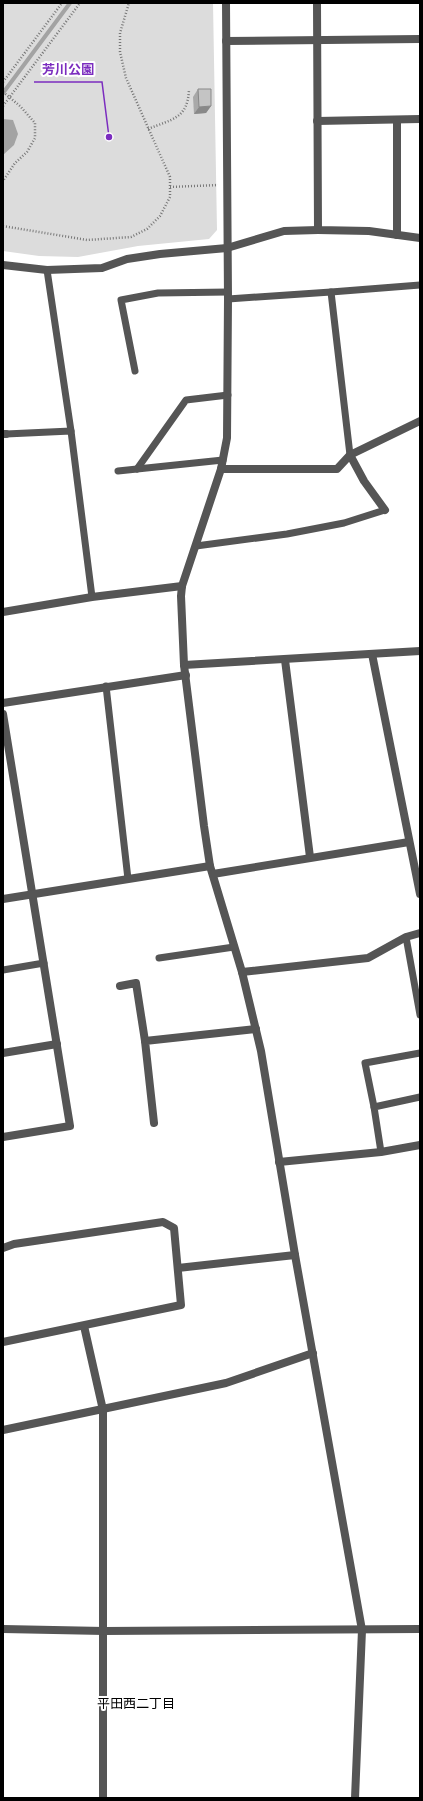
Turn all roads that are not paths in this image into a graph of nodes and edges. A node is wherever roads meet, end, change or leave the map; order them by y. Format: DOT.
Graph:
graph roads {
  1 [pos="226,3"];
  2 [pos="317,3"];
  3 [pos="420,39"];
  4 [pos="226,41"];
  5 [pos="318,41"];
  6 [pos="397,120"];
  7 [pos="420,120"];
  8 [pos="317,121"];
  9 [pos="318,230"];
  10 [pos="397,235"];
  11 [pos="420,238"];
  12 [pos="227,248"];
  13 [pos="3,265"];
  14 [pos="47,270"];
  15 [pos="420,285"];
  16 [pos="331,292"];
  17 [pos="228,295"];
  18 [pos="136,370"];
  19 [pos="228,395"];
  20 [pos="420,422"];
  21 [pos="72,431"];
  22 [pos="5,434"];
  23 [pos="350,456"];
  24 [pos="222,460"];
  25 [pos="137,469"];
  26 [pos="221,469"];
  27 [pos="118,471"];
  28 [pos="385,510"];
  29 [pos="196,546"];
  30 [pos="182,586"];
  31 [pos="92,597"];
  32 [pos="3,612"];
  33 [pos="420,651"];
  34 [pos="372,654"];
  35 [pos="285,660"];
  36 [pos="184,665"];
  37 [pos="186,675"];
  38 [pos="106,686"];
  39 [pos="3,703"];
  40 [pos="3,714"];
  41 [pos="409,842"];
  42 [pos="310,857"];
  43 [pos="210,866"];
  44 [pos="213,874"];
  45 [pos="128,879"];
  46 [pos="420,894"];
  47 [pos="32,895"];
  48 [pos="3,899"];
  49 [pos="420,933"];
  50 [pos="406,937"];
  51 [pos="234,947"];
  52 [pos="159,958"];
  53 [pos="44,962"];
  54 [pos="3,970"];
  55 [pos="242,972"];
  56 [pos="120,986"];
  57 [pos="420,1015"];
  58 [pos="256,1029"];
  59 [pos="145,1041"];
  60 [pos="57,1044"];
  61 [pos="3,1053"];
  62 [pos="420,1053"];
  63 [pos="420,1097"];
  64 [pos="374,1107"];
  65 [pos="154,1124"];
  66 [pos="3,1137"];
  67 [pos="420,1145"];
  68 [pos="381,1152"];
  69 [pos="279,1162"];
  70 [pos="3,1248"];
  71 [pos="295,1255"];
  72 [pos="178,1268"];
  73 [pos="84,1326"];
  74 [pos="3,1342"];
  75 [pos="313,1354"];
  76 [pos="103,1410"];
  77 [pos="3,1430"];
  78 [pos="3,1629"];
  79 [pos="420,1629"];
  80 [pos="362,1630"];
  81 [pos="104,1631"];
  82 [pos="103,1798"];
  83 [pos="355,1798"];
  1 -- 4 [label="street"];
  2 -- 5 [label="street"];
  3 -- 5 [label="street"];
  4 -- 5 [label="street"];
  4 -- 12 [label="street"];
  5 -- 8 [label="street"];
  6 -- 7 [label="street"];
  6 -- 8 [label="street"];
  6 -- 10 [label="street"];
  8 -- 9 [label="street"];
  9 -- 10 [label="street"];
  9 -- 12 [label="street"];
  10 -- 11 [label="street"];
  12 -- 14 [label="street"];
  12 -- 17 [label="street"];
  13 -- 14 [label="street"];
  14 -- 21 [label="lane"];
  15 -- 16 [label="lane"];
  16 -- 17 [label="lane"];
  16 -- 23 [label="lane"];
  17 -- 18 [label="lane"];
  17 -- 19 [label="street"];
  19 -- 24 [label="street"];
  19 -- 25 [label="lane"];
  20 -- 23 [label="street"];
  21 -- 22 [label="lane"];
  21 -- 31 [label="lane"];
  23 -- 26 [label="street"];
  23 -- 28 [label="street"];
  24 -- 25 [label="lane"];
  24 -- 26 [label="street"];
  25 -- 27 [label="lane"];
  26 -- 29 [label="street"];
  28 -- 29 [label="lane"];
  29 -- 30 [label="street"];
  30 -- 31 [label="street"];
  30 -- 36 [label="street"];
  31 -- 32 [label="street"];
  33 -- 34 [label="street"];
  34 -- 35 [label="street"];
  34 -- 41 [label="street"];
  35 -- 36 [label="street"];
  35 -- 42 [label="street"];
  36 -- 37 [label="street"];
  37 -- 38 [label="street"];
  37 -- 43 [label="street"];
  38 -- 39 [label="street"];
  38 -- 45 [label="lane"];
  40 -- 47 [label="street"];
  41 -- 42 [label="street"];
  41 -- 46 [label="street"];
  42 -- 44 [label="street"];
  43 -- 44 [label="street"];
  43 -- 45 [label="street"];
  44 -- 51 [label="street"];
  45 -- 47 [label="street"];
  47 -- 48 [label="street"];
  47 -- 53 [label="street"];
  49 -- 50 [label="street"];
  50 -- 55 [label="street"];
  50 -- 57 [label="lane"];
  51 -- 52 [label="lane"];
  51 -- 55 [label="street"];
  53 -- 54 [label="lane"];
  53 -- 60 [label="street"];
  55 -- 58 [label="street"];
  56 -- 59 [label="street"];
  58 -- 59 [label="street"];
  58 -- 69 [label="street"];
  59 -- 65 [label="street"];
  60 -- 61 [label="street"];
  60 -- 66 [label="street"];
  62 -- 64 [label="lane"];
  63 -- 64 [label="lane"];
  64 -- 68 [label="lane"];
  67 -- 68 [label="street"];
  68 -- 69 [label="street"];
  69 -- 71 [label="street"];
  70 -- 72 [label="street"];
  71 -- 72 [label="street"];
  71 -- 75 [label="street"];
  72 -- 73 [label="street"];
  73 -- 74 [label="street"];
  73 -- 76 [label="street"];
  75 -- 76 [label="street"];
  75 -- 80 [label="street"];
  76 -- 77 [label="street"];
  76 -- 81 [label="street"];
  78 -- 81 [label="street"];
  79 -- 80 [label="street"];
  80 -- 81 [label="street"];
  80 -- 83 [label="street"];
  81 -- 82 [label="street"];
}
